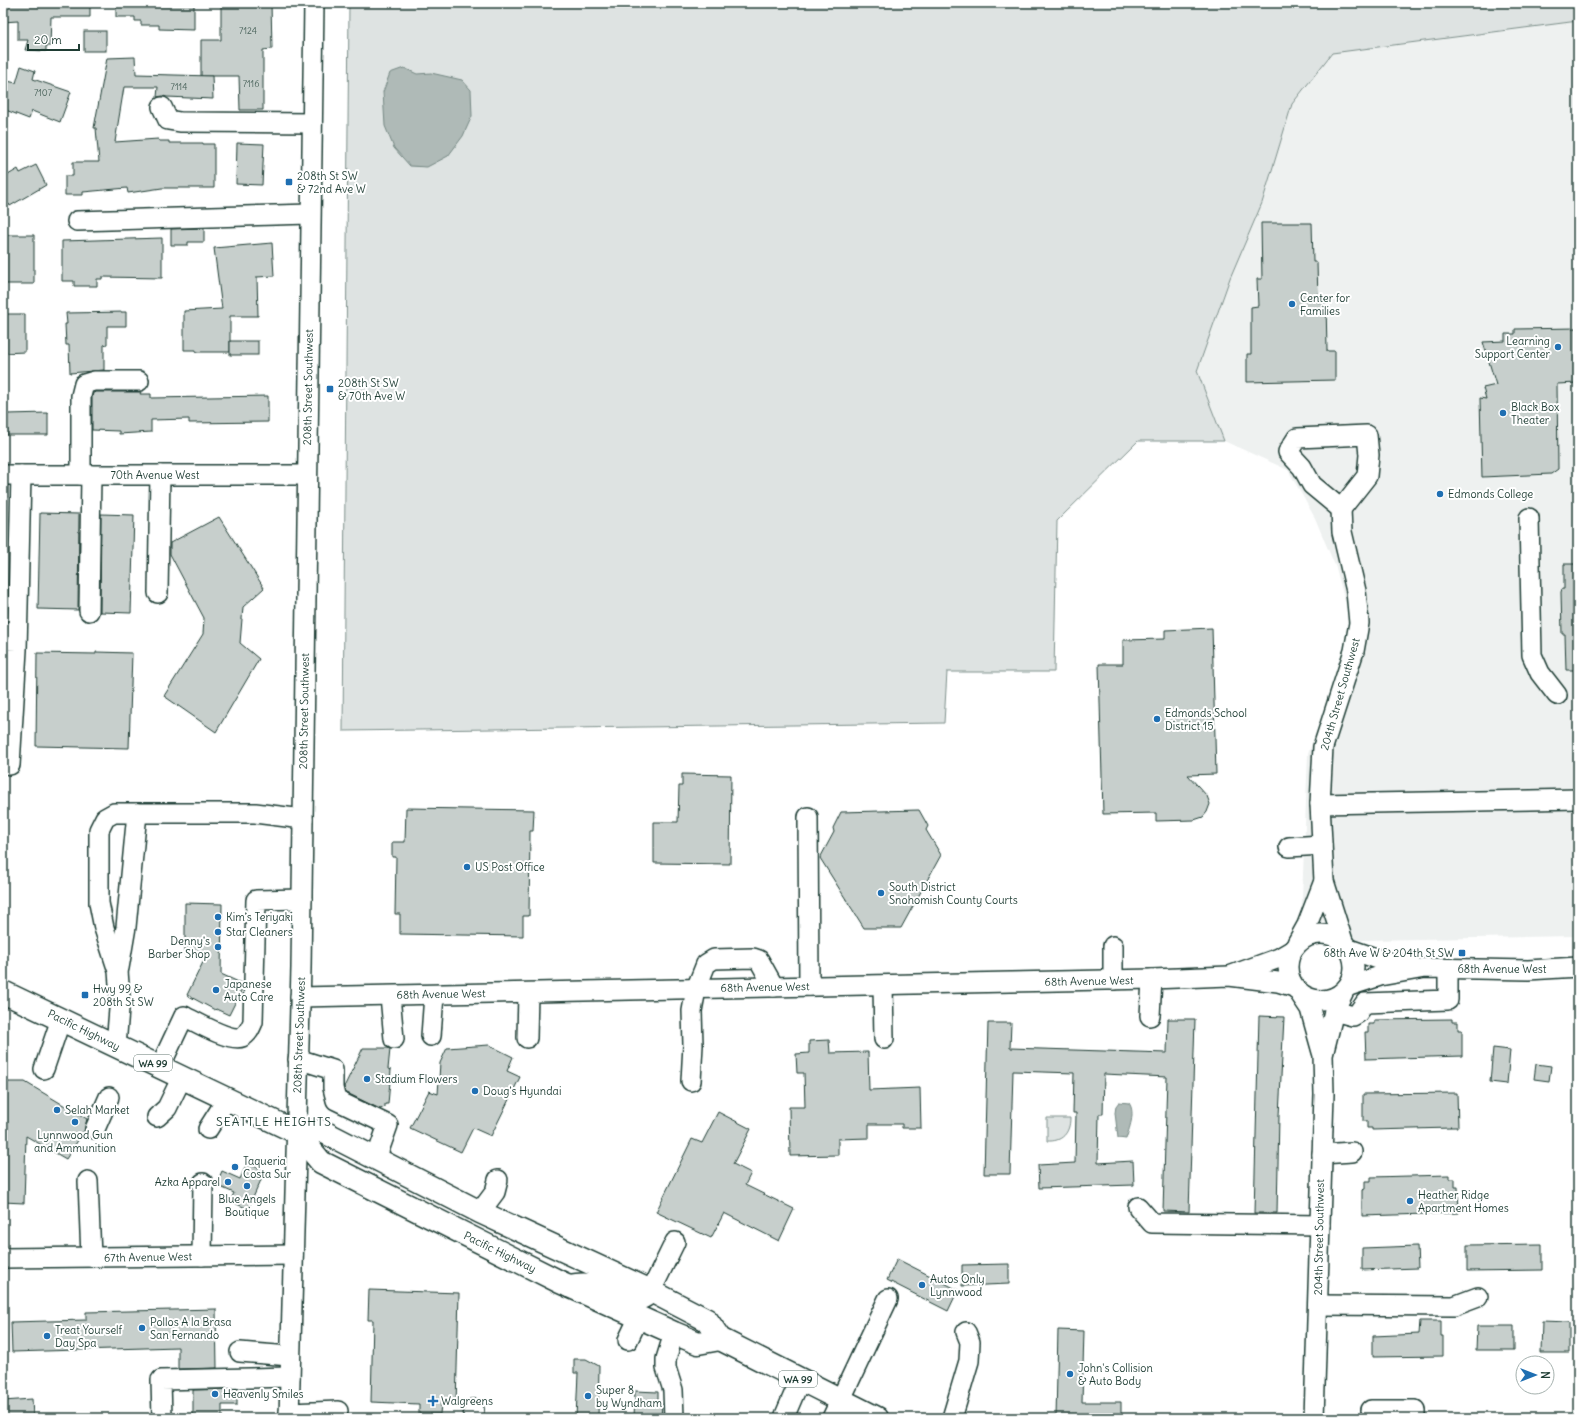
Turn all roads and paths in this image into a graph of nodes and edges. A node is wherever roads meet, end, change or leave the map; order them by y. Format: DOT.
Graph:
graph roads {
  1 [pos="314,3"];
  2 [pos="162,107"];
  3 [pos="312,123"];
  4 [pos="310,214"];
  5 [pos="77,221"];
  6 [pos="139,381"];
  7 [pos="12,475"];
  8 [pos="86,475"];
  9 [pos="160,475"];
  10 [pos="307,475"];
  11 [pos="1341,509"];
  12 [pos="1529,518"];
  13 [pos="158,593"];
  14 [pos="89,611"];
  15 [pos="1557,695"];
  16 [pos="10,766"];
  17 [pos="1578,799"];
  18 [pos="1320,804"];
  19 [pos="137,813"];
  20 [pos="808,817"];
  21 [pos="303,819"];
  22 [pos="1322,845"];
  23 [pos="1289,847"];
  24 [pos="1324,881"];
  25 [pos="302,899"];
  26 [pos="1346,945"];
  27 [pos="1113,946"];
  28 [pos="1294,947"];
  29 [pos="1578,967"];
  30 [pos="1425,968"];
  31 [pos="1448,969"];
  32 [pos="118,971"];
  33 [pos="1229,976"];
  34 [pos="1152,979"];
  35 [pos="1113,980"];
  36 [pos="883,985"];
  37 [pos="809,986"];
  38 [pos="774,987"];
  39 [pos="696,989"];
  40 [pos="1346,989"];
  41 [pos="1297,990"];
  42 [pos="3,992"];
  43 [pos="528,993"];
  44 [pos="434,995"];
  45 [pos="390,996"];
  46 [pos="300,998"];
  47 [pos="1334,1011"];
  48 [pos="1150,1016"];
  49 [pos="61,1019"];
  50 [pos="431,1036"];
  51 [pos="527,1038"];
  52 [pos="394,1039"];
  53 [pos="884,1039"];
  54 [pos="116,1046"];
  55 [pos="1323,1055"];
  56 [pos="298,1059"];
  57 [pos="160,1067"];
  58 [pos="44,1069"];
  59 [pos="182,1077"];
  60 [pos="692,1080"];
  61 [pos="110,1097"];
  62 [pos="227,1098"];
  63 [pos="157,1116"];
  64 [pos="95,1129"];
  65 [pos="208,1129"];
  66 [pos="296,1132"];
  67 [pos="1352,1152"];
  68 [pos="1322,1154"];
  69 [pos="376,1159"];
  70 [pos="498,1180"];
  71 [pos="88,1181"];
  72 [pos="203,1182"];
  73 [pos="1138,1207"];
  74 [pos="480,1212"];
  75 [pos="1320,1225"];
  76 [pos="675,1242"];
  77 [pos="293,1255"];
  78 [pos="202,1256"];
  79 [pos="91,1257"];
  80 [pos="3,1258"];
  81 [pos="569,1286"];
  82 [pos="651,1291"];
  83 [pos="1478,1297"];
  84 [pos="888,1300"];
  85 [pos="1318,1305"];
  86 [pos="639,1318"];
  87 [pos="966,1332"];
  88 [pos="674,1333"];
  89 [pos="718,1337"];
  90 [pos="628,1340"];
  91 [pos="240,1352"];
  92 [pos="290,1356"];
  93 [pos="290,1377"];
  94 [pos="800,1380"];
  95 [pos="836,1409"];
  96 [pos="1371,1410"];
  97 [pos="338,1412"];
  98 [pos="289,1415"];
  99 [pos="785,1415"];
  100 [pos="162,1418"];
  101 [pos="674,1418"];
  102 [pos="877,1418"];
  103 [pos="952,1418"];
  104 [pos="1314,1418"];
  105 [pos="1415,1418"];
  1 -- 3 [label="street, 208th Street Southwest"];
  2 -- 3 [label="street"];
  3 -- 4 [label="street, 208th Street Southwest"];
  4 -- 5 [label="street"];
  4 -- 10 [label="street, 208th Street Southwest"];
  6 -- 8 [label="street"];
  7 -- 8 [label="street, 70th Avenue West"];
  7 -- 16 [label="street"];
  8 -- 9 [label="street, 70th Avenue West"];
  8 -- 14 [label="street"];
  9 -- 10 [label="street, 70th Avenue West"];
  9 -- 13 [label="street"];
  10 -- 21 [label="street, 208th Street Southwest"];
  11 -- 11 [label="street"];
  11 -- 18 [label="street, 204th Street Southwest"];
  12 -- 15 [label="street"];
  17 -- 18 [label="street"];
  18 -- 22 [label="street, 204th Street Southwest"];
  19 -- 21 [label="street"];
  19 -- 32 [label="street"];
  19 -- 32 [label="street"];
  20 -- 37 [label="street"];
  21 -- 25 [label="street, 208th Street Southwest"];
  22 -- 23 [label="street"];
  22 -- 24 [label="street, 204th Street Southwest"];
  24 -- 26 [label="street, 204th Street Southwest"];
  24 -- 28 [label="street, 204th Street Southwest"];
  25 -- 46 [label="street, 208th Street Southwest"];
  25 -- 57 [label="street"];
  26 -- 28 [label="street"];
  26 -- 30 [label="street, 68th Avenue West"];
  26 -- 40 [label="street"];
  27 -- 35 [label="street"];
  28 -- 33 [label="street, 68th Avenue West"];
  28 -- 41 [label="street"];
  29 -- 31 [label="street, 68th Avenue West"];
  30 -- 31 [label="street, 68th Avenue West"];
  30 -- 40 [label="street, 68th Avenue West"];
  31 -- 47 [label="street"];
  32 -- 54 [label="street"];
  33 -- 34 [label="street, 68th Avenue West"];
  33 -- 41 [label="street, 68th Avenue West"];
  34 -- 35 [label="street, 68th Avenue West"];
  34 -- 48 [label="street"];
  35 -- 36 [label="street, 68th Avenue West"];
  36 -- 37 [label="street, 68th Avenue West"];
  36 -- 53 [label="street"];
  37 -- 38 [label="street, 68th Avenue West"];
  38 -- 39 [label="street, 68th Avenue West"];
  38 -- 39 [label="street"];
  39 -- 43 [label="street, 68th Avenue West"];
  39 -- 60 [label="street"];
  40 -- 41 [label="street"];
  40 -- 47 [label="street, 204th Street Southwest"];
  41 -- 55 [label="street, 204th Street Southwest"];
  42 -- 49 [label="main road, Pacific Highway / WA 99"];
  43 -- 44 [label="street, 68th Avenue West"];
  43 -- 51 [label="street"];
  44 -- 45 [label="street, 68th Avenue West"];
  44 -- 50 [label="street"];
  45 -- 46 [label="street, 68th Avenue West"];
  45 -- 52 [label="street"];
  46 -- 56 [label="street, 208th Street Southwest"];
  47 -- 55 [label="street, 204th Street Southwest"];
  49 -- 54 [label="main road, Pacific Highway / WA 99"];
  49 -- 58 [label="street"];
  54 -- 57 [label="main road, Pacific Highway / WA 99"];
  55 -- 68 [label="street, 204th Street Southwest"];
  56 -- 66 [label="street, 208th Street Southwest"];
  56 -- 69 [label="street"];
  57 -- 59 [label="main road, Pacific Highway / WA 99"];
  59 -- 62 [label="main road, Pacific Highway / WA 99"];
  59 -- 63 [label="street"];
  61 -- 64 [label="street"];
  62 -- 65 [label="street"];
  62 -- 66 [label="main road, Pacific Highway / WA 99"];
  66 -- 69 [label="main road, Pacific Highway / WA 99"];
  66 -- 77 [label="street, 208th Street Southwest"];
  66 -- 81 [label="main road, Pacific Highway / WA 99"];
  67 -- 68 [label="street"];
  68 -- 75 [label="street, 204th Street Southwest"];
  69 -- 74 [label="main road, Pacific Highway / WA 99"];
  70 -- 74 [label="street"];
  71 -- 79 [label="street"];
  72 -- 78 [label="street"];
  73 -- 75 [label="street"];
  74 -- 82 [label="main road, Pacific Highway / WA 99"];
  75 -- 85 [label="street, 204th Street Southwest"];
  76 -- 82 [label="street"];
  77 -- 78 [label="street, 67th Avenue West"];
  77 -- 92 [label="street, 208th Street Southwest"];
  78 -- 79 [label="street, 67th Avenue West"];
  79 -- 80 [label="street, 67th Avenue West"];
  81 -- 82 [label="main road"];
  81 -- 86 [label="main road, Pacific Highway / WA 99"];
  82 -- 89 [label="main road, Pacific Highway / WA 99"];
  83 -- 85 [label="street"];
  84 -- 95 [label="street"];
  85 -- 104 [label="street, 204th Street Southwest"];
  86 -- 88 [label="main road, Pacific Highway / WA 99"];
  86 -- 89 [label="main road"];
  86 -- 90 [label="street"];
  87 -- 103 [label="street"];
  88 -- 89 [label="main road, Pacific Highway / WA 99"];
  88 -- 101 [label="street"];
  89 -- 94 [label="main road, Pacific Highway / WA 99"];
  91 -- 92 [label="street"];
  92 -- 93 [label="street, 208th Street Southwest"];
  93 -- 98 [label="street, 208th Street Southwest"];
  93 -- 100 [label="street"];
  94 -- 95 [label="main road, Pacific Highway / WA 99"];
  94 -- 99 [label="street"];
  95 -- 102 [label="main road, Pacific Highway / WA 99"];
  96 -- 105 [label="street"];
  97 -- 98 [label="street"];
}
